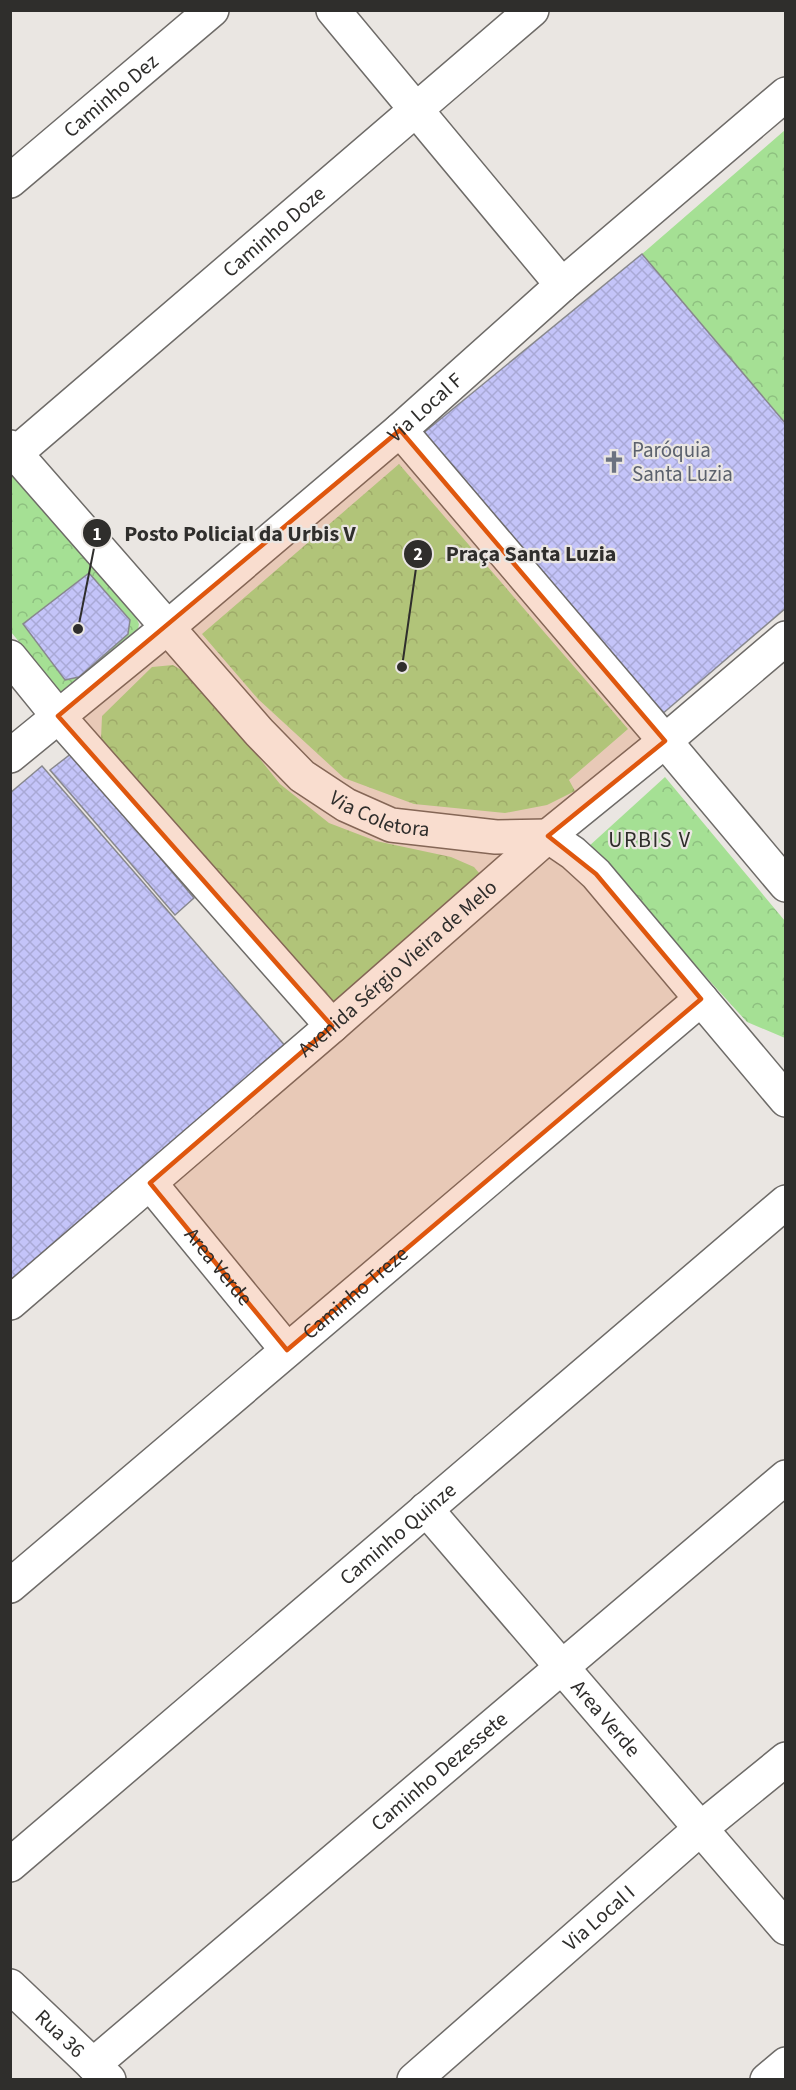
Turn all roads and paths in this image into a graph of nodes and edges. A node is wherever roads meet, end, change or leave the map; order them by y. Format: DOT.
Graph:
graph roads {
  1 [pos="212,10"];
  2 [pos="333,10"];
  3 [pos="532,10"];
  4 [pos="786,94"];
  5 [pos="416,110"];
  6 [pos="10,181"];
  7 [pos="562,285"];
  8 [pos="400,430"];
  9 [pos="13,450"];
  10 [pos="168,627"];
  11 [pos="786,638"];
  12 [pos="10,657"];
  13 [pos="58,716"];
  14 [pos="665,741"];
  15 [pos="10,756"];
  16 [pos="549,836"];
  17 [pos="786,885"];
  18 [pos="701,999"];
  19 [pos="332,1026"];
  20 [pos="737,1042"];
  21 [pos="786,1061"];
  22 [pos="786,1100"];
  23 [pos="150,1183"];
  24 [pos="786,1202"];
  25 [pos="10,1303"];
  26 [pos="287,1350"];
  27 [pos="786,1477"];
  28 [pos="426,1509"];
  29 [pos="10,1586"];
  30 [pos="562,1668"];
  31 [pos="786,1759"];
  32 [pos="700,1829"];
  33 [pos="10,1865"];
  34 [pos="786,1928"];
  35 [pos="10,1986"];
  36 [pos="786,2064"];
  37 [pos="101,2072"];
  38 [pos="414,2079"];
  39 [pos="767,2079"];
  1 -- 6 [label="street, Caminho Dez"];
  2 -- 5 [label="street"];
  3 -- 5 [label="street, Caminho Doze"];
  4 -- 7 [label="street, Via Local F"];
  5 -- 7 [label="street"];
  5 -- 9 [label="street, Caminho Doze"];
  7 -- 8 [label="street, Via Local F"];
  8 -- 10 [label="street, Via Local F"];
  8 -- 14 [label="street"];
  9 -- 10 [label="street, Via Coletora"];
  10 -- 13 [label="street, Via Local F"];
  10 -- 16 [label="street, Via Coletora"];
  11 -- 14 [label="street, Avenida Sérgio Vieira de Melo"];
  12 -- 13 [label="street"];
  13 -- 15 [label="street, Via Local F"];
  13 -- 19 [label="street"];
  14 -- 16 [label="street, Avenida Sérgio Vieira de Melo"];
  14 -- 17 [label="street"];
  16 -- 18 [label="street"];
  16 -- 19 [label="street, Avenida Sérgio Vieira de Melo"];
  18 -- 20 [label="street"];
  18 -- 26 [label="street, Caminho Treze"];
  19 -- 23 [label="street, Avenida Sérgio Vieira de Melo"];
  20 -- 21 [label="street"];
  20 -- 22 [label="street"];
  23 -- 25 [label="street, Avenida Sérgio Vieira de Melo"];
  23 -- 26 [label="street, Area Verde"];
  24 -- 28 [label="street, Caminho Quinze"];
  26 -- 29 [label="street, Caminho Treze"];
  27 -- 30 [label="street, Caminho Dezessete"];
  28 -- 30 [label="street, Area Verde"];
  28 -- 33 [label="street, Caminho Quinze"];
  30 -- 32 [label="street, Area Verde"];
  30 -- 37 [label="street, Caminho Dezessete"];
  31 -- 32 [label="street, Via Local I"];
  32 -- 34 [label="street, Area Verde"];
  32 -- 38 [label="street, Via Local I"];
  35 -- 37 [label="street, Rua 36"];
  36 -- 39 [label="street"];
}
